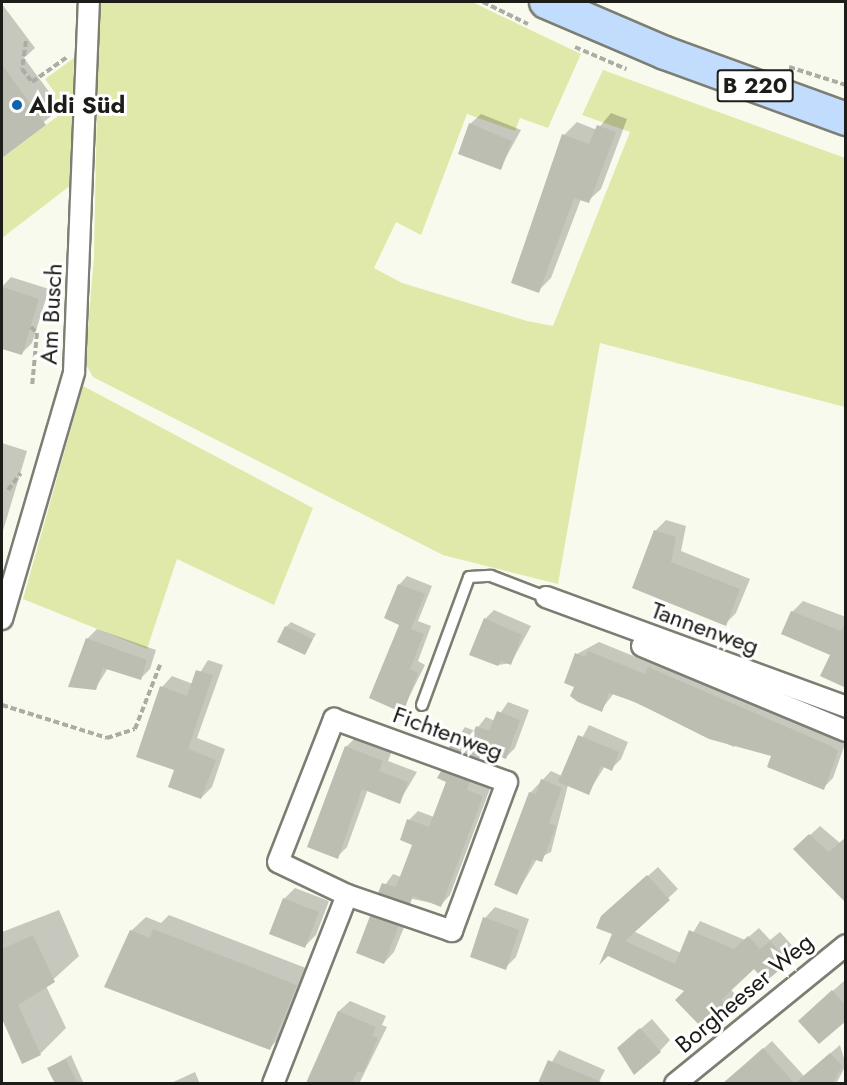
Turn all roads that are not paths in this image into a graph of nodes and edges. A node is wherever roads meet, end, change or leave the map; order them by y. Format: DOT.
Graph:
graph roads {
  1 [pos="89,2"];
  2 [pos="546,2"];
  3 [pos="846,119"];
  4 [pos="546,597"];
  5 [pos="2,619"];
  6 [pos="642,646"];
  7 [pos="422,705"];
  8 [pos="846,708"];
  9 [pos="846,731"];
  10 [pos="347,895"];
  11 [pos="846,945"];
  12 [pos="273,1083"];
  13 [pos="675,1083"];
  1 -- 5 [label="street, Am Busch"];
  2 -- 3 [label="main road, B 220"];
  4 -- 7 [label="lane"];
  4 -- 8 [label="street, Tannenweg"];
  6 -- 9 [label="street, Tannenweg"];
  10 -- 10 [label="street, Fichtenweg"];
  10 -- 12 [label="street"];
  11 -- 13 [label="street, Borgheeser Weg"];
}
